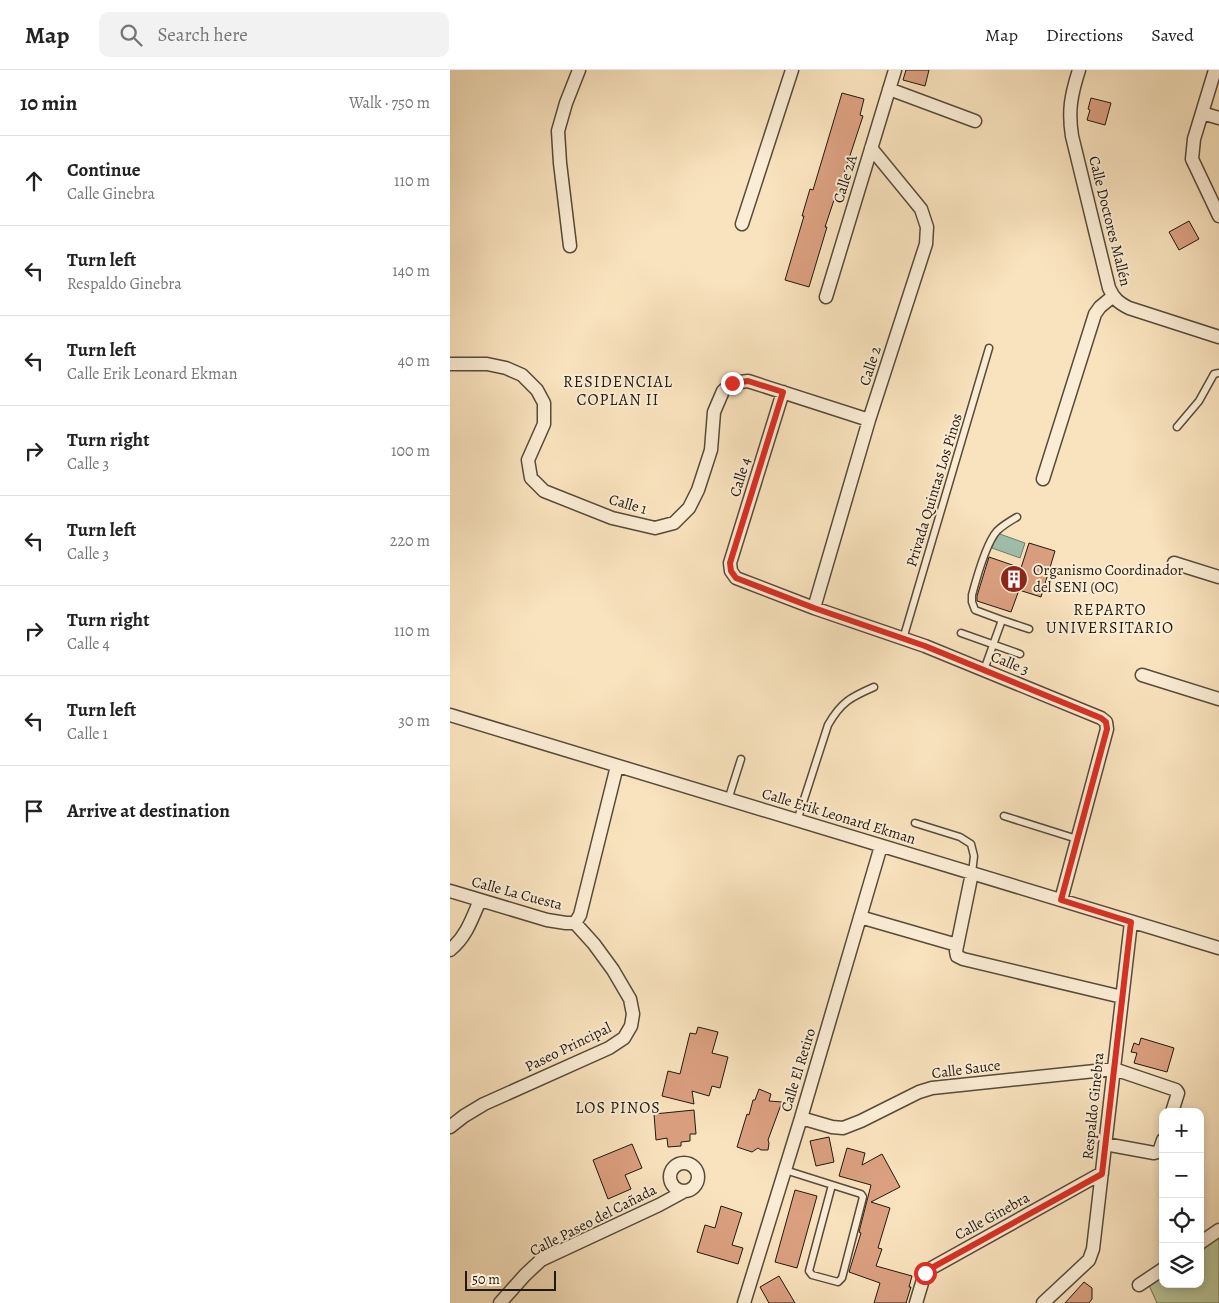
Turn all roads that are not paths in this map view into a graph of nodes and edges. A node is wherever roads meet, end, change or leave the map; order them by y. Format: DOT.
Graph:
graph roads {
  1 [pos="579,70"];
  2 [pos="792,70"];
  3 [pos="895,70"];
  4 [pos="1079,70"];
  5 [pos="1215,70"];
  6 [pos="889,90"];
  7 [pos="1202,113"];
  8 [pos="1219,118"];
  9 [pos="975,121"];
  10 [pos="871,148"];
  11 [pos="1219,216"];
  12 [pos="742,224"];
  13 [pos="570,246"];
  14 [pos="1112,296"];
  15 [pos="826,297"];
  16 [pos="1219,338"];
  17 [pos="989,348"];
  18 [pos="450,364"];
  19 [pos="1219,373"];
  20 [pos="783,392"];
  21 [pos="869,420"];
  22 [pos="1177,427"];
  23 [pos="1043,479"];
  24 [pos="1017,517"];
  25 [pos="1174,563"];
  26 [pos="731,571"];
  27 [pos="1219,575"];
  28 [pos="814,608"];
  29 [pos="1002,620"];
  30 [pos="1029,629"];
  31 [pos="962,633"];
  32 [pos="902,638"];
  33 [pos="994,644"];
  34 [pos="1020,654"];
  35 [pos="984,670"];
  36 [pos="1142,675"];
  37 [pos="874,687"];
  38 [pos="1219,699"];
  39 [pos="450,716"];
  40 [pos="741,759"];
  41 [pos="617,766"];
  42 [pos="728,800"];
  43 [pos="1004,816"];
  44 [pos="797,821"];
  45 [pos="915,822"];
  46 [pos="1077,839"];
  47 [pos="881,846"];
  48 [pos="972,873"];
  49 [pos="450,891"];
  50 [pos="480,900"];
  51 [pos="1061,900"];
  52 [pos="860,917"];
  53 [pos="1131,922"];
  54 [pos="576,923"];
  55 [pos="1219,948"];
  56 [pos="450,950"];
  57 [pos="957,951"];
  58 [pos="1122,997"];
  59 [pos="1114,1069"];
  60 [pos="1173,1108"];
  61 [pos="801,1118"];
  62 [pos="450,1127"];
  63 [pos="1105,1144"];
  64 [pos="1159,1150"];
  65 [pos="785,1170"];
  66 [pos="1102,1174"];
  67 [pos="832,1185"];
  68 [pos="683,1192"];
  69 [pos="1219,1230"];
  70 [pos="1204,1240"];
  71 [pos="1159,1272"];
  72 [pos="1139,1285"];
  73 [pos="500,1303"];
  74 [pos="744,1303"];
  75 [pos="916,1303"];
  76 [pos="1043,1303"];
  1 -- 13 [label="street"];
  2 -- 12 [label="street"];
  3 -- 6 [label="street, Calle 2A"];
  4 -- 14 [label="street, Calle Doctores Mallén"];
  5 -- 7 [label="street"];
  6 -- 9 [label="street"];
  6 -- 10 [label="street, Calle 2A"];
  7 -- 8 [label="street"];
  7 -- 11 [label="street"];
  10 -- 15 [label="street, Calle 2A"];
  10 -- 21 [label="street, Calle 2"];
  14 -- 16 [label="street, Calle Doctores Mallén"];
  14 -- 23 [label="street"];
  17 -- 32 [label="lane, Privada Quintas Los Pinos"];
  18 -- 20 [label="street, Calle 1"];
  19 -- 22 [label="lane"];
  20 -- 21 [label="street, Calle 1"];
  20 -- 26 [label="street, Calle 4"];
  21 -- 28 [label="street, Calle 2"];
  24 -- 29 [label="lane"];
  25 -- 27 [label="street"];
  26 -- 28 [label="street, Calle 3"];
  28 -- 32 [label="street, Calle 3"];
  29 -- 30 [label="lane"];
  29 -- 33 [label="lane"];
  31 -- 33 [label="lane"];
  32 -- 35 [label="street, Calle 3"];
  33 -- 34 [label="lane"];
  33 -- 35 [label="lane"];
  35 -- 46 [label="street, Calle 3"];
  36 -- 38 [label="street"];
  37 -- 44 [label="lane"];
  39 -- 41 [label="street, Calle Erik Leonard Ekman"];
  40 -- 42 [label="lane"];
  41 -- 42 [label="street, Calle Erik Leonard Ekman"];
  41 -- 54 [label="street"];
  42 -- 44 [label="street, Calle Erik Leonard Ekman"];
  43 -- 46 [label="lane"];
  44 -- 47 [label="street, Calle Erik Leonard Ekman"];
  45 -- 48 [label="lane"];
  46 -- 51 [label="street, Calle 3"];
  47 -- 48 [label="street, Calle Erik Leonard Ekman"];
  47 -- 52 [label="street, Calle El Retiro"];
  48 -- 51 [label="street, Calle Erik Leonard Ekman"];
  48 -- 57 [label="street"];
  49 -- 50 [label="street, Calle La Cuesta"];
  50 -- 54 [label="street, Calle La Cuesta"];
  50 -- 56 [label="street"];
  51 -- 53 [label="street, Calle Erik Leonard Ekman"];
  52 -- 57 [label="street"];
  52 -- 61 [label="street, Calle El Retiro"];
  53 -- 55 [label="street, Calle Erik Leonard Ekman"];
  53 -- 58 [label="street, Respaldo Ginebra"];
  54 -- 62 [label="street, Paseo Principal"];
  57 -- 58 [label="street"];
  58 -- 59 [label="street, Respaldo Ginebra"];
  59 -- 60 [label="street"];
  59 -- 61 [label="street, Calle Sauce"];
  59 -- 63 [label="street, Respaldo Ginebra"];
  61 -- 65 [label="street, Calle El Retiro"];
  63 -- 64 [label="street"];
  63 -- 66 [label="street, Respaldo Ginebra"];
  65 -- 67 [label="lane"];
  65 -- 74 [label="street, Calle El Retiro"];
  66 -- 75 [label="street, Calle Ginebra"];
  66 -- 76 [label="street, Respaldo Ginebra"];
  67 -- 67 [label="lane"];
  68 -- 73 [label="street, Calle Paseo del Cañada"];
  69 -- 70 [label="street"];
  71 -- 72 [label="street"];
}
